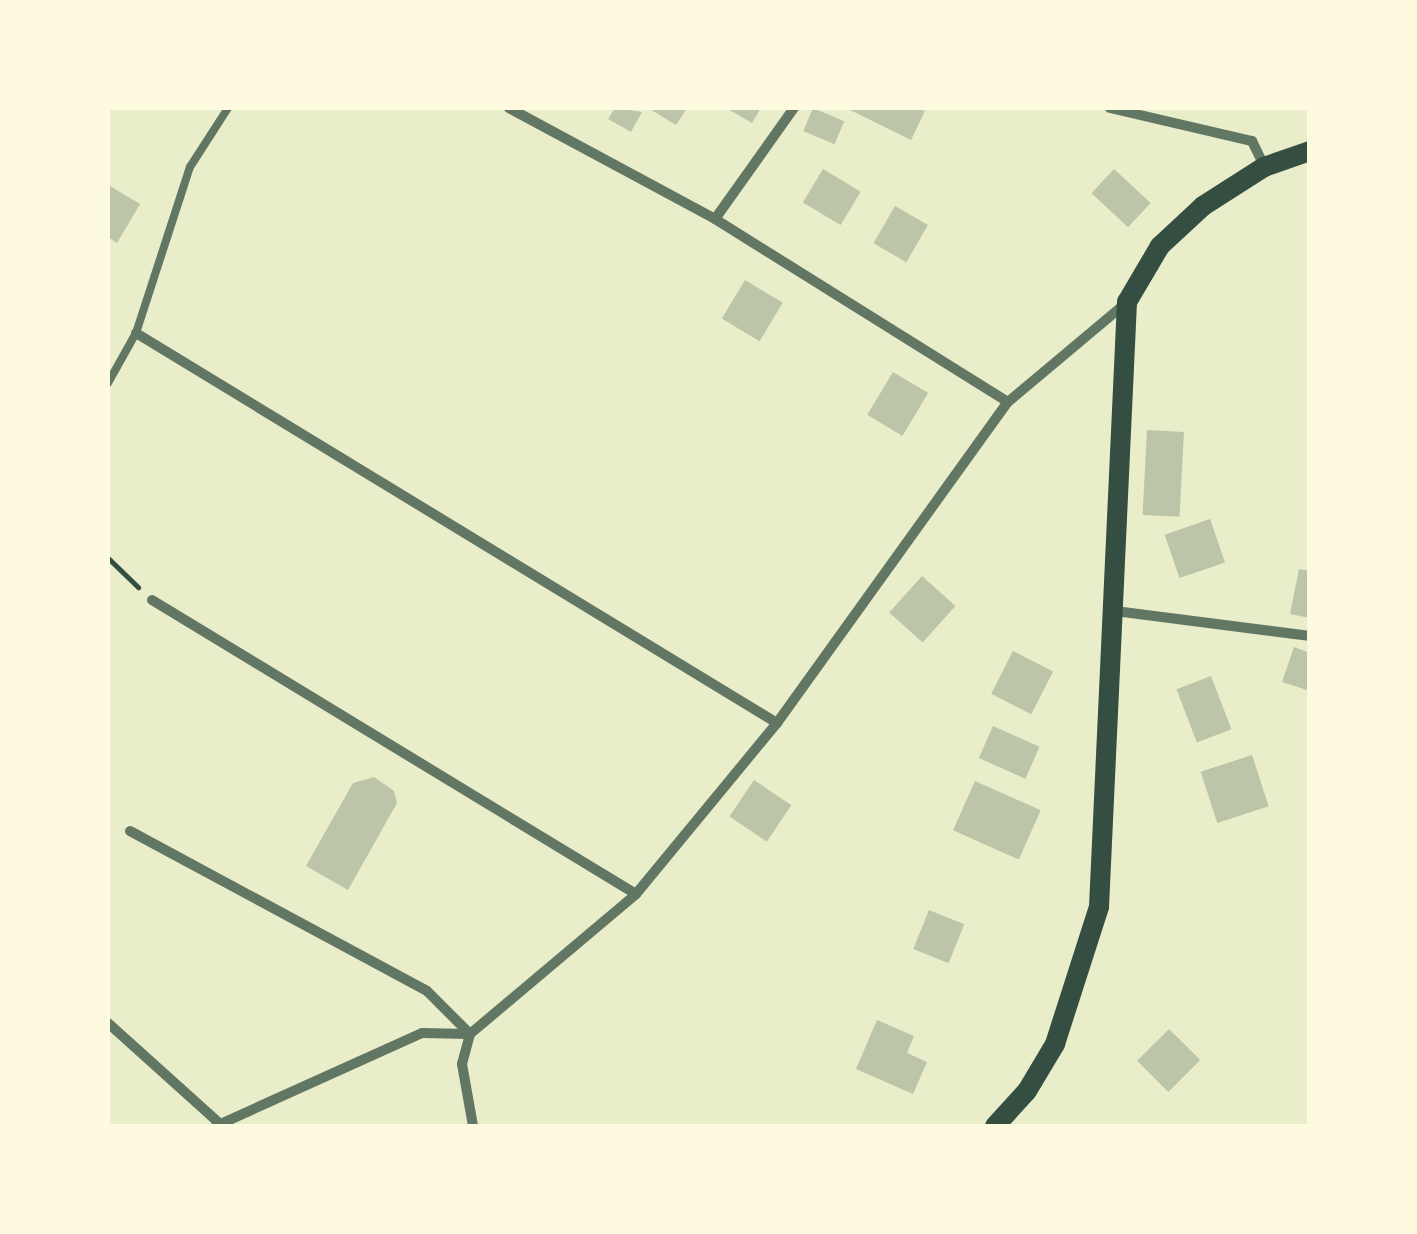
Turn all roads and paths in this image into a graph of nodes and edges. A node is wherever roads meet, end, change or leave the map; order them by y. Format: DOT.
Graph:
graph roads {
  1 [pos="228,108"];
  2 [pos="509,108"];
  3 [pos="794,108"];
  4 [pos="1110,108"];
  5 [pos="1310,152"];
  6 [pos="1264,167"];
  7 [pos="715,219"];
  8 [pos="1127,302"];
  9 [pos="136,333"];
  10 [pos="108,383"];
  11 [pos="1008,402"];
  12 [pos="108,558"];
  13 [pos="152,600"];
  14 [pos="1115,611"];
  15 [pos="1310,636"];
  16 [pos="777,723"];
  17 [pos="130,831"];
  18 [pos="636,894"];
  19 [pos="108,1024"];
  20 [pos="470,1034"];
  21 [pos="218,1126"];
  22 [pos="473,1126"];
  23 [pos="994,1126"];
  1 -- 9 [label="lane"];
  2 -- 7 [label="street"];
  3 -- 7 [label="street"];
  4 -- 6 [label="street"];
  5 -- 6 [label="main road"];
  6 -- 8 [label="main road"];
  7 -- 11 [label="street"];
  8 -- 11 [label="street"];
  8 -- 14 [label="main road"];
  9 -- 10 [label="lane"];
  9 -- 16 [label="street"];
  11 -- 16 [label="street"];
  12 -- 13 [label="path"];
  13 -- 18 [label="street"];
  14 -- 15 [label="street"];
  14 -- 23 [label="main road"];
  16 -- 18 [label="street"];
  17 -- 20 [label="street"];
  18 -- 20 [label="street"];
  19 -- 21 [label="street"];
  20 -- 21 [label="street"];
  20 -- 22 [label="street"];
}
